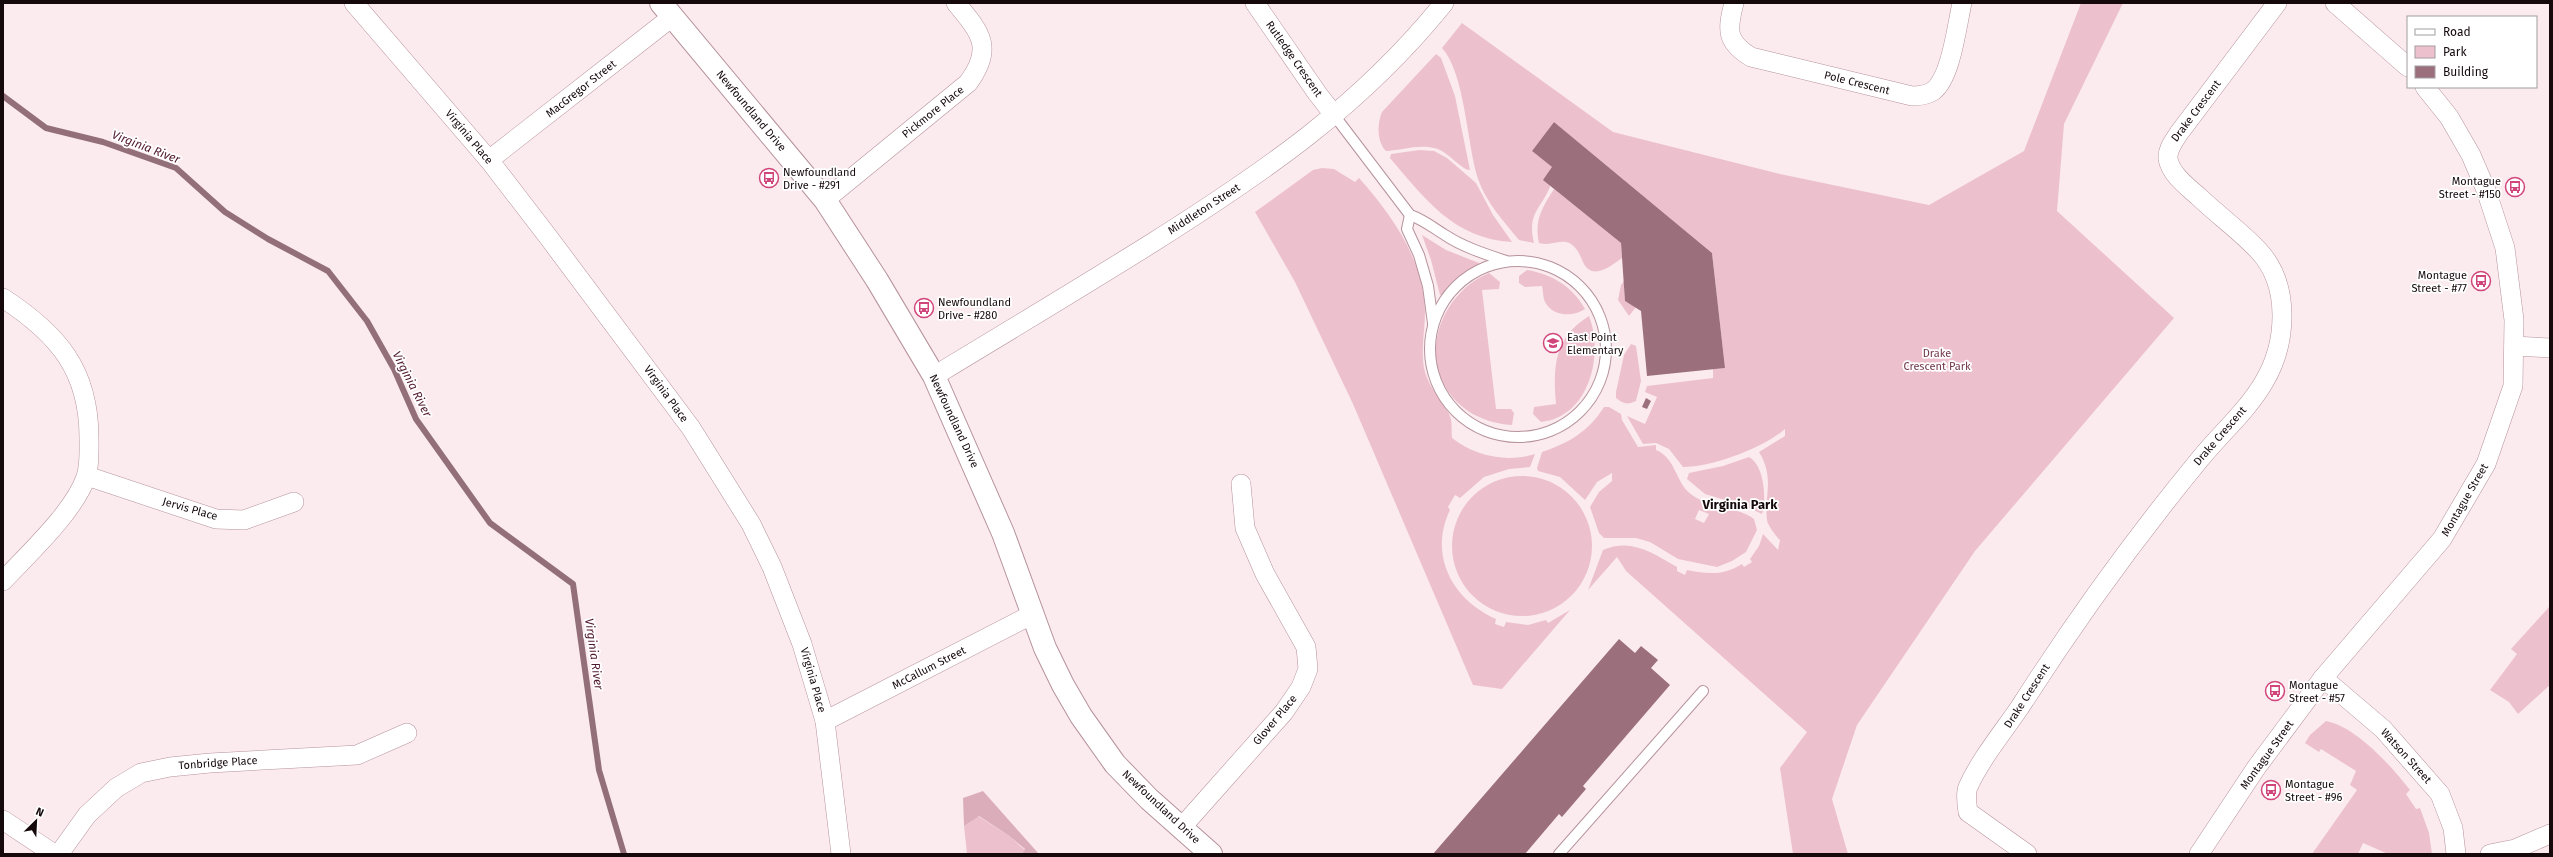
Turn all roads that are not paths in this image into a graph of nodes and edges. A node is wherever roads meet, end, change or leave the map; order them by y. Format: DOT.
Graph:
graph roads {
  1 [pos="354,3"];
  2 [pos="956,3"];
  3 [pos="1255,3"];
  4 [pos="1444,3"];
  5 [pos="1734,3"];
  6 [pos="1962,3"];
  7 [pos="2277,3"];
  8 [pos="2335,3"];
  9 [pos="667,10"];
  10 [pos="2407,66"];
  11 [pos="2427,88"];
  12 [pos="1334,115"];
  13 [pos="489,160"];
  14 [pos="826,200"];
  15 [pos="1410,215"];
  16 [pos="1506,260"];
  17 [pos="3,298"];
  18 [pos="1433,323"];
  19 [pos="2514,346"];
  20 [pos="2550,348"];
  21 [pos="934,376"];
  22 [pos="86,476"];
  23 [pos="1241,484"];
  24 [pos="294,502"];
  25 [pos="3,581"];
  26 [pos="1033,614"];
  27 [pos="2323,678"];
  28 [pos="1703,691"];
  29 [pos="825,721"];
  30 [pos="407,733"];
  31 [pos="3,820"];
  32 [pos="1181,828"];
  33 [pos="2550,834"];
  34 [pos="54,854"];
  35 [pos="59,854"];
  36 [pos="841,854"];
  37 [pos="1211,854"];
  38 [pos="1559,854"];
  39 [pos="2027,854"];
  40 [pos="2199,854"];
  41 [pos="2456,854"];
  42 [pos="2490,854"];
  1 -- 13 [label="street, Virginia Place"];
  2 -- 14 [label="street, Pickmore Place"];
  3 -- 12 [label="street, Rutledge Crescent"];
  4 -- 12 [label="street, Middleton Street"];
  5 -- 6 [label="street, Pole Crescent"];
  7 -- 39 [label="street, Drake Crescent"];
  8 -- 10 [label="street"];
  9 -- 13 [label="street, MacGregor Street"];
  9 -- 14 [label="street, Newfoundland Drive"];
  11 -- 19 [label="street, Montague Street"];
  12 -- 15 [label="lane"];
  12 -- 21 [label="street, Middleton Street"];
  13 -- 29 [label="street, Virginia Place"];
  14 -- 21 [label="street, Newfoundland Drive"];
  15 -- 16 [label="lane"];
  15 -- 18 [label="lane"];
  16 -- 18 [label="lane"];
  16 -- 18 [label="lane"];
  17 -- 22 [label="street"];
  19 -- 20 [label="street"];
  19 -- 27 [label="street, Montague Street"];
  21 -- 26 [label="street, Newfoundland Drive"];
  22 -- 24 [label="street, Jervis Place"];
  22 -- 25 [label="street"];
  23 -- 32 [label="street, Glover Place"];
  26 -- 29 [label="street, McCallum Street"];
  26 -- 32 [label="street, Newfoundland Drive"];
  27 -- 40 [label="street, Montague Street"];
  27 -- 41 [label="street, Watson Street"];
  28 -- 38 [label="lane"];
  29 -- 36 [label="street, Virginia Place"];
  30 -- 35 [label="street, Tonbridge Place"];
  31 -- 34 [label="street"];
  32 -- 37 [label="street, Newfoundland Drive"];
  33 -- 42 [label="street"];
}
